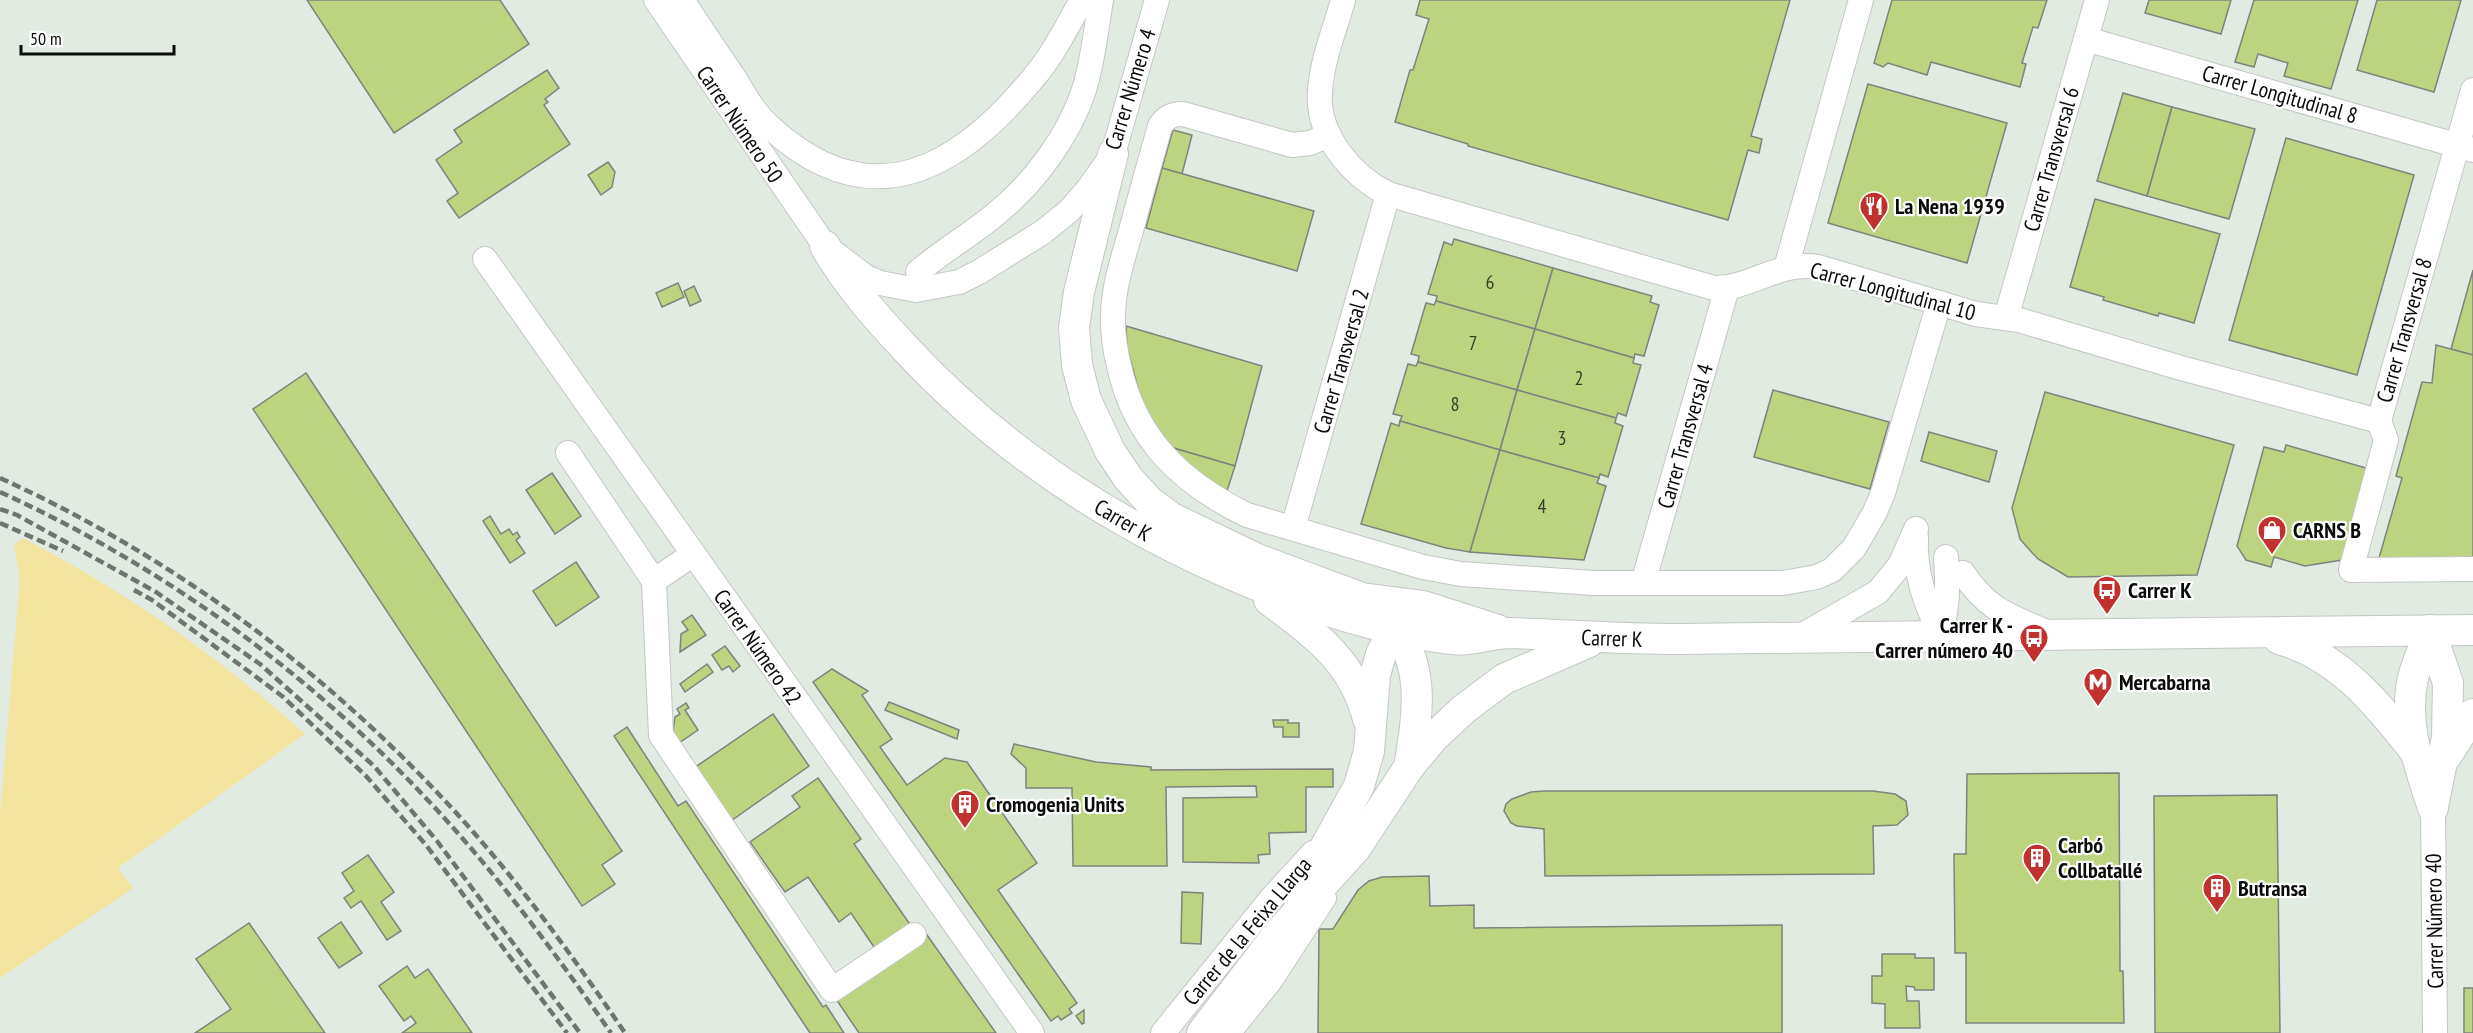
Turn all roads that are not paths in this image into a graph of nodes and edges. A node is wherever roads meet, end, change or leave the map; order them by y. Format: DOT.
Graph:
graph roads {
  1 [pos="656,0"];
  2 [pos="682,0"];
  3 [pos="1082,0"];
  4 [pos="1101,0"];
  5 [pos="1157,0"];
  6 [pos="1343,0"];
  7 [pos="1861,0"];
  8 [pos="2097,0"];
  9 [pos="2086,39"];
  10 [pos="2473,90"];
  11 [pos="1329,135"];
  12 [pos="2465,148"];
  13 [pos="1113,154"];
  14 [pos="1388,194"];
  15 [pos="825,246"];
  16 [pos="485,260"];
  17 [pos="1786,268"];
  18 [pos="918,272"];
  19 [pos="1726,288"];
  20 [pos="1939,303"];
  21 [pos="2012,319"];
  22 [pos="2379,421"];
  23 [pos="568,453"];
  24 [pos="1293,528"];
  25 [pos="693,554"];
  26 [pos="1946,557"];
  27 [pos="2473,569"];
  28 [pos="1963,573"];
  29 [pos="1243,580"];
  30 [pos="654,581"];
  31 [pos="1643,583"];
  32 [pos="1362,598"];
  33 [pos="1460,618"];
  34 [pos="1397,629"];
  35 [pos="2430,630"];
  36 [pos="2473,630"];
  37 [pos="1507,633"];
  38 [pos="2257,633"];
  39 [pos="2051,634"];
  40 [pos="1940,635"];
  41 [pos="1801,636"];
  42 [pos="1597,638"];
  43 [pos="2473,714"];
  44 [pos="1370,743"];
  45 [pos="2413,749"];
  46 [pos="2442,762"];
  47 [pos="1409,766"];
  48 [pos="2433,808"];
  49 [pos="1344,840"];
  50 [pos="914,935"];
  51 [pos="1225,1027"];
  52 [pos="1032,1033"];
  53 [pos="1163,1033"];
  54 [pos="2435,1033"];
  1 -- 15 [label="street, Carrer Número 50"];
  2 -- 3 [label="street, Carrer Número 50"];
  4 -- 18 [label="street"];
  5 -- 13 [label="street, Carrer Número 4"];
  6 -- 11 [label="street"];
  7 -- 17 [label="street"];
  8 -- 9 [label="street, Carrer Transversal 6"];
  9 -- 12 [label="street, Carrer Longitudinal 8"];
  9 -- 21 [label="street, Carrer Transversal 6"];
  10 -- 12 [label="street, Carrer Transversal 8"];
  11 -- 14 [label="street, Carrer Longitudinal 10"];
  11 -- 24 [label="street"];
  12 -- 22 [label="street, Carrer Transversal 8"];
  13 -- 15 [label="street, Carrer Número 4"];
  13 -- 32 [label="main road, Carrer K"];
  14 -- 19 [label="street, Carrer Longitudinal 10"];
  14 -- 24 [label="street, Carrer Transversal 2"];
  15 -- 29 [label="main road, Carrer K"];
  16 -- 25 [label="street, Carrer Número 42"];
  17 -- 19 [label="street, Carrer Longitudinal 10"];
  17 -- 20 [label="street, Carrer Longitudinal 10"];
  19 -- 31 [label="street, Carrer Transversal 4"];
  20 -- 21 [label="street, Carrer Longitudinal 10"];
  20 -- 31 [label="street"];
  21 -- 22 [label="street, Carrer Longitudinal 10"];
  22 -- 27 [label="street, Carrer Transversal 8"];
  23 -- 30 [label="street"];
  24 -- 31 [label="street"];
  25 -- 30 [label="street"];
  25 -- 52 [label="street, Carrer Número 42"];
  26 -- 40 [label="street"];
  28 -- 39 [label="street"];
  29 -- 34 [label="main road, Carrer K"];
  29 -- 44 [label="main road, Carrer de la Feixa Llarga"];
  30 -- 50 [label="street"];
  32 -- 33 [label="main road, Carrer K"];
  32 -- 34 [label="main road, Carrer de la Feixa Llarga"];
  33 -- 34 [label="main road"];
  33 -- 37 [label="main road, Carrer K"];
  34 -- 37 [label="main road, Carrer K"];
  34 -- 44 [label="main road, Carrer de la Feixa Llarga"];
  34 -- 47 [label="main road, Carrer de la Feixa Llarga"];
  35 -- 36 [label="main road, Carrer K"];
  35 -- 38 [label="main road, Carrer K"];
  35 -- 45 [label="main road"];
  35 -- 46 [label="main road"];
  37 -- 42 [label="main road, Carrer K"];
  38 -- 39 [label="main road, Carrer K"];
  38 -- 45 [label="main road"];
  39 -- 40 [label="main road, Carrer K"];
  40 -- 41 [label="main road, Carrer K"];
  40 -- 41 [label="street"];
  41 -- 42 [label="main road, Carrer K"];
  42 -- 47 [label="main road, Carrer de la Feixa Llarga"];
  43 -- 46 [label="main road"];
  44 -- 49 [label="main road, Carrer de la Feixa Llarga"];
  45 -- 48 [label="main road"];
  46 -- 48 [label="main road"];
  47 -- 49 [label="main road, Carrer de la Feixa Llarga"];
  48 -- 54 [label="street, Carrer Número 40"];
  49 -- 51 [label="main road, Carrer de la Feixa Llarga"];
  49 -- 51 [label="street, Carrer de la Feixa Llarga"];
  49 -- 53 [label="street, Carrer de la Feixa Llarga"];
}
